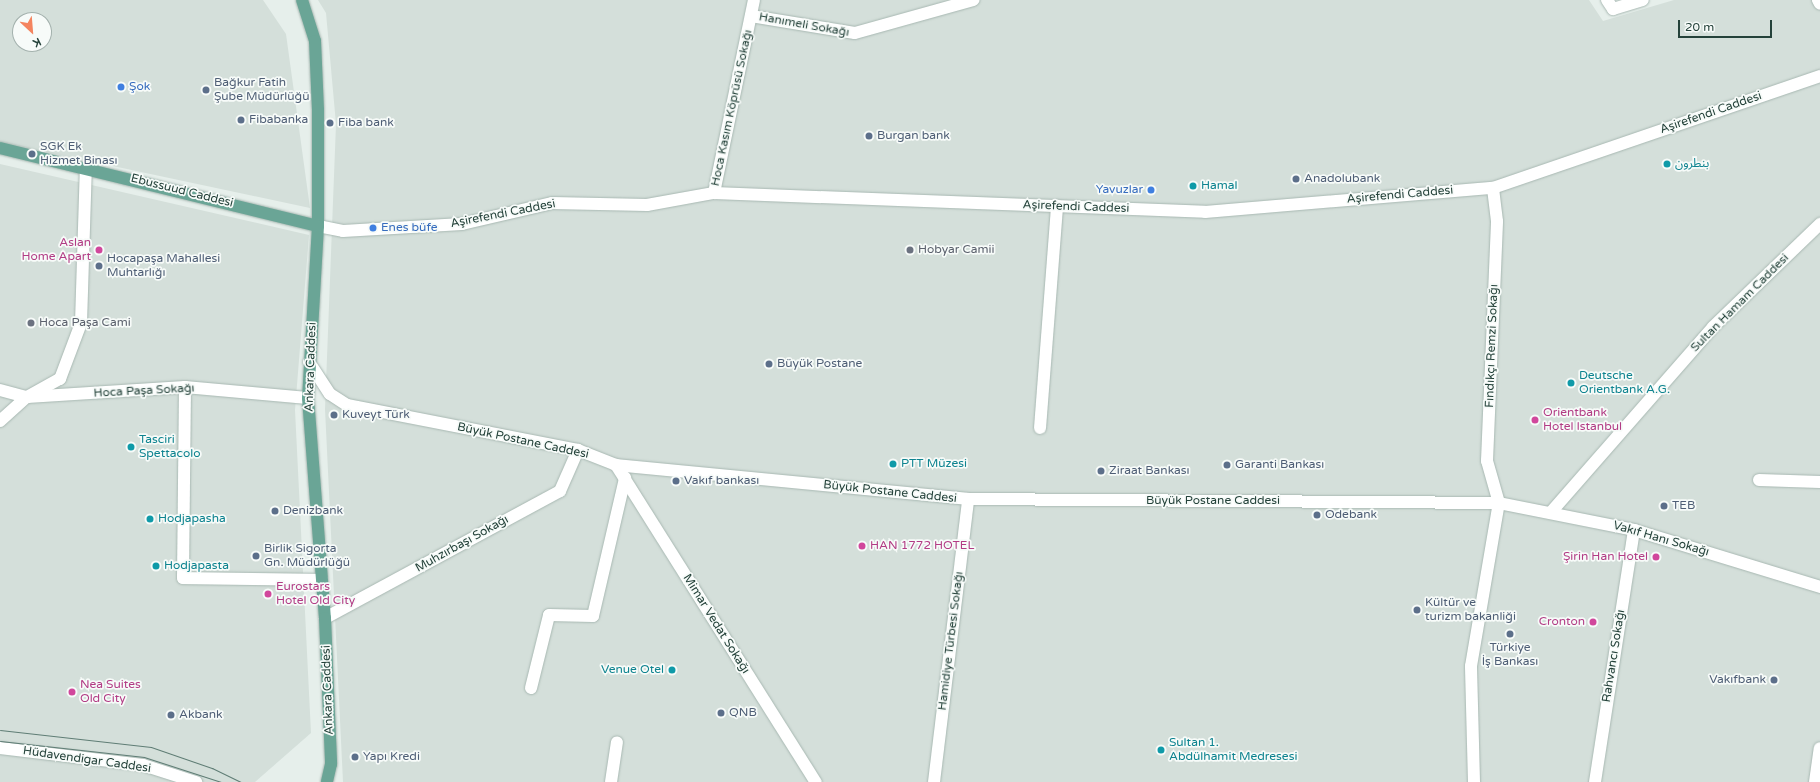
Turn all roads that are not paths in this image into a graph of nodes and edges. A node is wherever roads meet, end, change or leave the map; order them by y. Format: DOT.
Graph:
graph roads {
  1 [pos="302,0"];
  2 [pos="754,0"];
  3 [pos="973,0"];
  4 [pos="1607,0"];
  5 [pos="1643,0"];
  6 [pos="1818,0"];
  7 [pos="1820,4"];
  8 [pos="751,16"];
  9 [pos="1820,76"];
  10 [pos="0,148"];
  11 [pos="86,166"];
  12 [pos="1493,188"];
  13 [pos="714,193"];
  14 [pos="1057,206"];
  15 [pos="1820,224"];
  16 [pos="318,226"];
  17 [pos="309,362"];
  18 [pos="185,387"];
  19 [pos="0,390"];
  20 [pos="27,397"];
  21 [pos="308,398"];
  22 [pos="0,421"];
  23 [pos="1040,428"];
  24 [pos="578,450"];
  25 [pos="616,465"];
  26 [pos="625,478"];
  27 [pos="1759,480"];
  28 [pos="1820,482"];
  29 [pos="968,499"];
  30 [pos="1499,503"];
  31 [pos="1552,511"];
  32 [pos="1634,530"];
  33 [pos="322,580"];
  34 [pos="1820,587"];
  35 [pos="325,618"];
  36 [pos="531,688"];
  37 [pos="618,742"];
  38 [pos="0,748"];
  39 [pos="1820,748"];
  40 [pos="196,782"];
  41 [pos="327,782"];
  42 [pos="611,782"];
  43 [pos="816,782"];
  44 [pos="934,782"];
  45 [pos="1474,782"];
  46 [pos="1595,782"];
  47 [pos="1815,782"];
  1 -- 16 [label="main road, Ankara Caddesi"];
  2 -- 8 [label="street, Hoca Kasım Köprüsü Sokağı"];
  3 -- 8 [label="street, Hanımeli Sokağı"];
  4 -- 5 [label="street"];
  6 -- 7 [label="street"];
  8 -- 13 [label="street, Hoca Kasım Köprüsü Sokağı"];
  9 -- 12 [label="street, Aşirefendi Caddesi"];
  10 -- 11 [label="main road, Ebussuud Caddesi"];
  11 -- 16 [label="main road, Ebussuud Caddesi"];
  11 -- 20 [label="street"];
  12 -- 14 [label="street, Aşirefendi Caddesi"];
  12 -- 30 [label="street, Fındıkçı Remzi Sokağı"];
  13 -- 14 [label="street, Aşirefendi Caddesi"];
  13 -- 16 [label="street, Aşirefendi Caddesi"];
  14 -- 23 [label="street"];
  15 -- 31 [label="street, Sultan Hamam Caddesi"];
  16 -- 17 [label="main road, Ankara Caddesi"];
  17 -- 21 [label="main road, Ankara Caddesi"];
  17 -- 24 [label="street, Büyük Postane Caddesi"];
  18 -- 20 [label="street, Hoca Paşa Sokağı"];
  18 -- 21 [label="street, Hoca Paşa Sokağı"];
  18 -- 33 [label="street"];
  19 -- 20 [label="street, Hoca Paşa Sokağı"];
  20 -- 22 [label="street"];
  21 -- 33 [label="main road, Ankara Caddesi"];
  24 -- 25 [label="street, Büyük Postane Caddesi"];
  24 -- 35 [label="street, Muhzırbaşı Sokağı"];
  25 -- 26 [label="street, Mimar Vedat Sokağı"];
  25 -- 29 [label="street, Büyük Postane Caddesi"];
  26 -- 36 [label="street"];
  26 -- 43 [label="street, Mimar Vedat Sokağı"];
  27 -- 28 [label="street"];
  29 -- 30 [label="street, Büyük Postane Caddesi"];
  29 -- 44 [label="street, Hamidiye Türbesi Sokağı"];
  30 -- 31 [label="street, Vakıf Hanı Sokağı"];
  30 -- 45 [label="street"];
  31 -- 32 [label="street, Vakıf Hanı Sokağı"];
  32 -- 34 [label="street, Vakıf Hanı Sokağı"];
  32 -- 46 [label="street, Rahvancı Sokağı"];
  33 -- 35 [label="main road, Ankara Caddesi"];
  35 -- 41 [label="main road, Ankara Caddesi"];
  37 -- 42 [label="street"];
  38 -- 40 [label="street, Hüdavendigar Caddesi"];
  39 -- 47 [label="street"];
}
